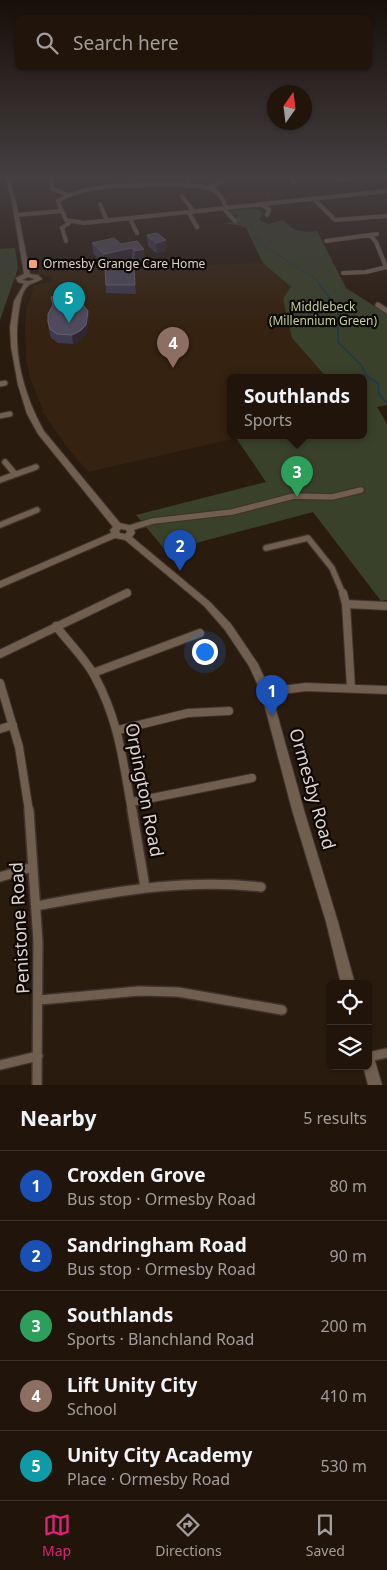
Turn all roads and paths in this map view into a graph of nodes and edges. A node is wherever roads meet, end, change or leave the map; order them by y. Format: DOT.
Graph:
graph roads {
  1 [pos="19,227"];
  2 [pos="64,227"];
  3 [pos="134,227"];
  4 [pos="137,233"];
  5 [pos="377,234"];
  6 [pos="370,235"];
  7 [pos="66,241"];
  8 [pos="326,241"];
  9 [pos="387,267"];
  10 [pos="343,273"];
  11 [pos="378,305"];
  12 [pos="386,310"];
  13 [pos="10,414"];
  14 [pos="0,416"];
  15 [pos="5,462"];
  16 [pos="36,467"];
  17 [pos="15,474"];
  18 [pos="0,480"];
  19 [pos="361,490"];
  20 [pos="37,510"];
  21 [pos="0,525"];
  22 [pos="117,531"];
  23 [pos="129,532"];
  24 [pos="266,548"];
  25 [pos="0,585"];
  26 [pos="127,593"];
  27 [pos="346,604"];
  28 [pos="387,606"];
  29 [pos="56,626"];
  30 [pos="200,634"];
  31 [pos="0,654"];
  32 [pos="92,673"];
  33 [pos="0,682"];
  34 [pos="351,688"];
  35 [pos="387,690"];
  36 [pos="266,692"];
  37 [pos="229,711"];
  38 [pos="13,725"];
  39 [pos="0,729"];
  40 [pos="118,730"];
  41 [pos="252,778"];
  42 [pos="132,802"];
  43 [pos="34,867"];
  44 [pos="0,877"];
  45 [pos="145,887"];
  46 [pos="261,887"];
  47 [pos="36,906"];
  48 [pos="347,980"];
  49 [pos="40,1000"];
  50 [pos="282,1010"];
  51 [pos="387,1053"];
  52 [pos="38,1056"];
  53 [pos="372,1057"];
  54 [pos="0,1065"];
  55 [pos="371,1070"];
  56 [pos="38,1085"];
  57 [pos="375,1085"];
  1 -- 22 [label="street"];
  2 -- 7 [label="street"];
  3 -- 4 [label="street"];
  5 -- 6 [label="street"];
  6 -- 8 [label="street"];
  6 -- 9 [label="street"];
  9 -- 10 [label="street"];
  11 -- 12 [label="street"];
  13 -- 14 [label="street"];
  15 -- 17 [label="street"];
  16 -- 17 [label="street"];
  17 -- 18 [label="street"];
  19 -- 23 [label="street"];
  20 -- 21 [label="street"];
  22 -- 23 [label="street"];
  22 -- 25 [label="street"];
  23 -- 36 [label="street, Ormesby Road"];
  24 -- 27 [label="street"];
  26 -- 29 [label="street"];
  27 -- 28 [label="street"];
  27 -- 34 [label="street"];
  29 -- 31 [label="street"];
  29 -- 32 [label="street, Orpington Road"];
  30 -- 32 [label="street"];
  32 -- 40 [label="street, Orpington Road"];
  33 -- 38 [label="street, Penistone Road"];
  34 -- 35 [label="street"];
  34 -- 36 [label="street"];
  36 -- 48 [label="street, Ormesby Road"];
  37 -- 40 [label="street"];
  38 -- 39 [label="street"];
  38 -- 43 [label="street, Penistone Road"];
  40 -- 42 [label="street, Orpington Road"];
  41 -- 42 [label="street"];
  42 -- 45 [label="street, Orpington Road"];
  43 -- 44 [label="street"];
  43 -- 47 [label="street, Penistone Road"];
  45 -- 46 [label="street"];
  45 -- 47 [label="street"];
  47 -- 49 [label="street, Penistone Road"];
  49 -- 50 [label="street"];
  49 -- 52 [label="street, Penistone Road"];
  51 -- 53 [label="street"];
  52 -- 54 [label="street"];
  52 -- 56 [label="street, Penistone Road"];
  55 -- 57 [label="street"];
}
